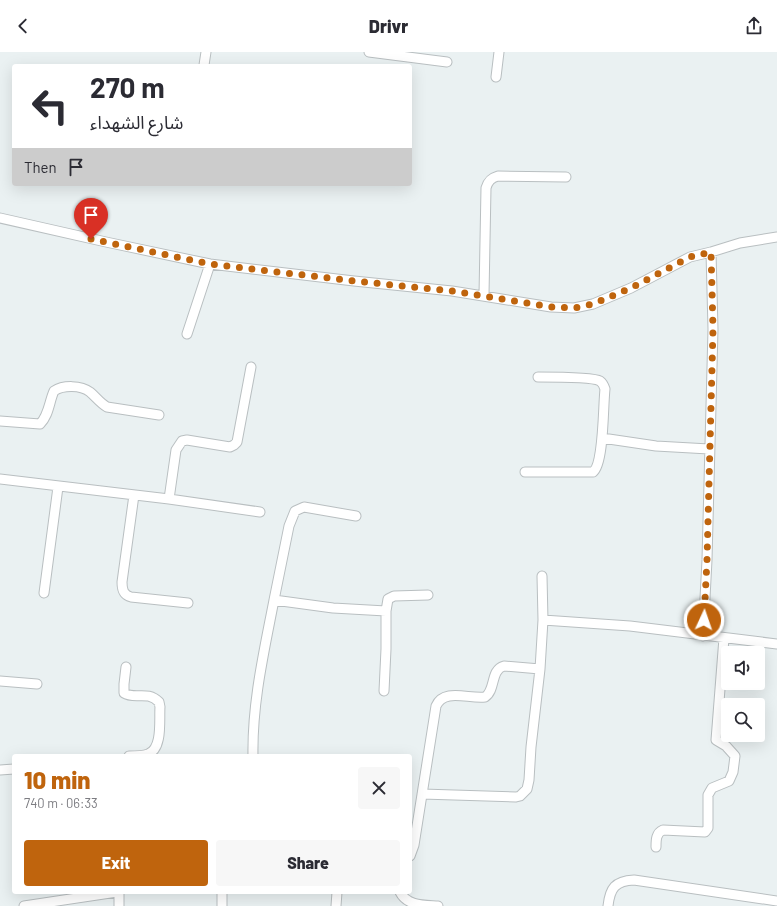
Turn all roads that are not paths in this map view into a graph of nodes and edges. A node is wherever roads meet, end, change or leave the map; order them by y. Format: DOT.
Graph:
graph roads {
  1 [pos="206,52"];
  2 [pos="369,52"];
  3 [pos="499,52"];
  4 [pos="447,62"];
  5 [pos="204,64"];
  6 [pos="496,77"];
  7 [pos="566,177"];
  8 [pos="0,218"];
  9 [pos="777,238"];
  10 [pos="711,252"];
  11 [pos="210,264"];
  12 [pos="484,296"];
  13 [pos="186,334"];
  14 [pos="251,367"];
  15 [pos="538,377"];
  16 [pos="159,415"];
  17 [pos="0,420"];
  18 [pos="602,438"];
  19 [pos="709,449"];
  20 [pos="525,472"];
  21 [pos="0,479"];
  22 [pos="58,487"];
  23 [pos="134,495"];
  24 [pos="169,499"];
  25 [pos="260,512"];
  26 [pos="356,516"];
  27 [pos="542,576"];
  28 [pos="44,593"];
  29 [pos="428,596"];
  30 [pos="274,600"];
  31 [pos="188,603"];
  32 [pos="386,611"];
  33 [pos="543,620"];
  34 [pos="703,636"];
  35 [pos="724,638"];
  36 [pos="777,644"];
  37 [pos="126,667"];
  38 [pos="540,669"];
  39 [pos="0,681"];
  40 [pos="37,684"];
  41 [pos="384,691"];
  42 [pos="148,754"];
  43 [pos="253,754"];
  44 [pos="12,769"];
  45 [pos="0,770"];
  46 [pos="422,794"];
  47 [pos="656,847"];
  48 [pos="412,850"];
  49 [pos="105,894"];
  50 [pos="118,894"];
  51 [pos="222,894"];
  52 [pos="338,894"];
  53 [pos="401,894"];
  54 [pos="777,901"];
  55 [pos="24,906"];
  56 [pos="118,906"];
  57 [pos="222,906"];
  58 [pos="336,906"];
  59 [pos="438,906"];
  60 [pos="608,906"];
  1 -- 5 [label="street"];
  2 -- 4 [label="street"];
  3 -- 6 [label="street"];
  7 -- 12 [label="street"];
  8 -- 11 [label="street"];
  9 -- 10 [label="street"];
  10 -- 12 [label="street"];
  10 -- 19 [label="street"];
  11 -- 12 [label="street"];
  11 -- 13 [label="street"];
  14 -- 24 [label="street"];
  15 -- 18 [label="street"];
  16 -- 17 [label="street"];
  18 -- 19 [label="street"];
  18 -- 20 [label="street"];
  19 -- 34 [label="street"];
  21 -- 22 [label="street"];
  22 -- 23 [label="street"];
  22 -- 28 [label="street"];
  23 -- 24 [label="street"];
  23 -- 31 [label="street"];
  24 -- 25 [label="street"];
  26 -- 30 [label="street"];
  27 -- 33 [label="street"];
  29 -- 32 [label="street"];
  30 -- 32 [label="street"];
  30 -- 43 [label="street"];
  32 -- 41 [label="street"];
  33 -- 34 [label="street"];
  33 -- 38 [label="street"];
  34 -- 35 [label="street"];
  35 -- 36 [label="street"];
  35 -- 47 [label="street"];
  37 -- 42 [label="street"];
  38 -- 46 [label="street"];
  38 -- 46 [label="street"];
  39 -- 40 [label="street"];
  44 -- 45 [label="street"];
  46 -- 48 [label="street"];
  49 -- 55 [label="street"];
  50 -- 56 [label="street"];
  51 -- 57 [label="street"];
  52 -- 58 [label="street"];
  53 -- 59 [label="street"];
  54 -- 60 [label="street"];
}
